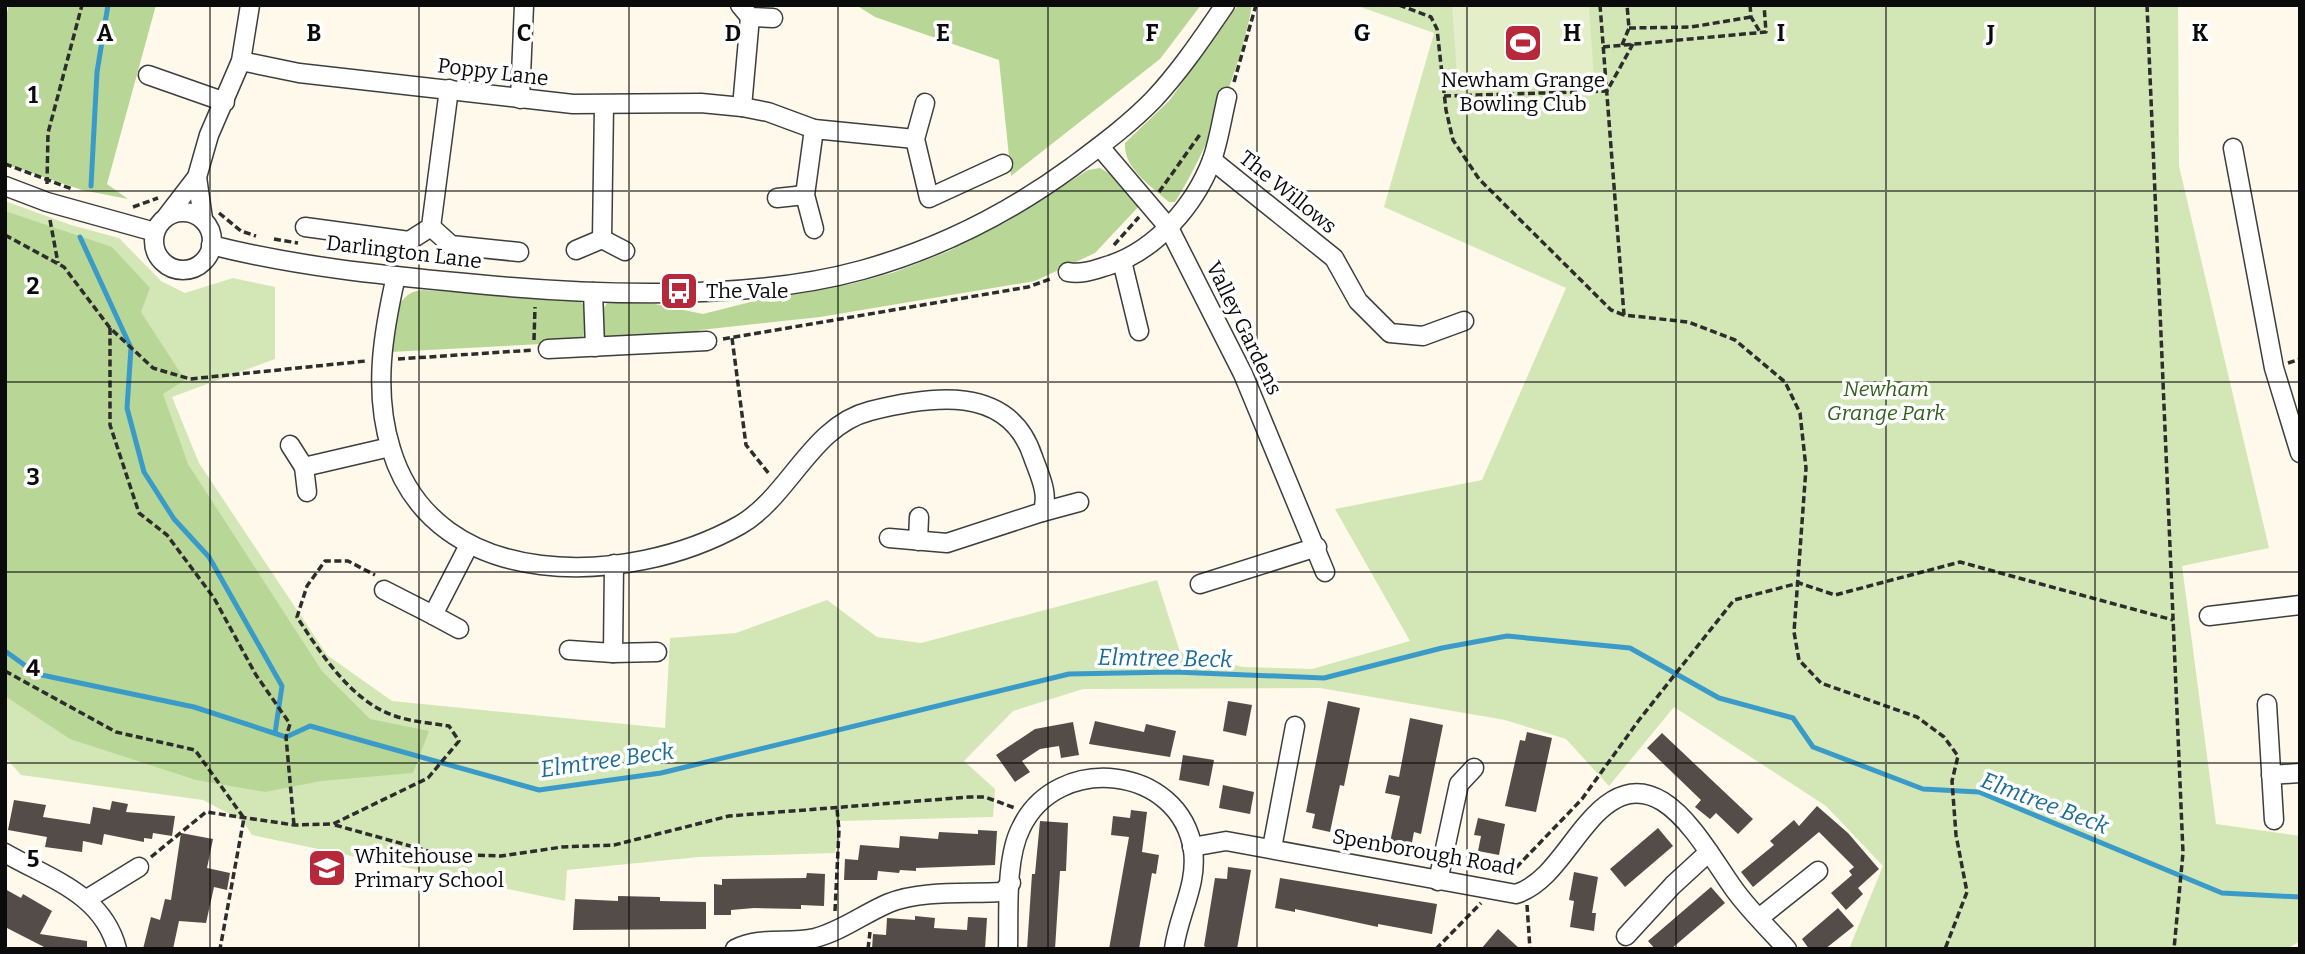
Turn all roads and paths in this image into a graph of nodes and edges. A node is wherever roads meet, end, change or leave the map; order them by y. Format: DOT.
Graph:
graph roads {
  1 [pos="82,5"];
  2 [pos="250,5"];
  3 [pos="524,5"];
  4 [pos="1226,5"];
  5 [pos="1256,5"];
  6 [pos="1399,5"];
  7 [pos="1600,5"];
  8 [pos="1627,5"];
  9 [pos="1750,5"];
  10 [pos="1764,5"];
  11 [pos="2147,5"];
  12 [pos="745,11"];
  13 [pos="1751,17"];
  14 [pos="773,19"];
  15 [pos="1629,28"];
  16 [pos="1760,32"];
  17 [pos="1633,44"];
  18 [pos="1622,45"];
  19 [pos="1603,47"];
  20 [pos="241,61"];
  21 [pos="148,75"];
  22 [pos="449,89"];
  23 [pos="1606,91"];
  24 [pos="1444,96"];
  25 [pos="1227,97"];
  26 [pos="520,99"];
  27 [pos="225,102"];
  28 [pos="925,103"];
  29 [pos="604,105"];
  30 [pos="742,107"];
  31 [pos="1204,128"];
  32 [pos="814,129"];
  33 [pos="915,139"];
  34 [pos="1100,146"];
  35 [pos="2233,148"];
  36 [pos="1212,160"];
  37 [pos="5,164"];
  38 [pos="1003,164"];
  39 [pos="197,177"];
  40 [pos="47,181"];
  41 [pos="5,186"];
  42 [pos="73,190"];
  43 [pos="805,195"];
  44 [pos="161,196"];
  45 [pos="777,198"];
  46 [pos="47,202"];
  47 [pos="1149,205"];
  48 [pos="124,206"];
  49 [pos="167,216"];
  50 [pos="203,219"];
  51 [pos="304,227"];
  52 [pos="431,227"];
  53 [pos="1169,228"];
  54 [pos="814,229"];
  55 [pos="155,232"];
  56 [pos="5,236"];
  57 [pos="601,239"];
  58 [pos="211,245"];
  59 [pos="576,250"];
  60 [pos="625,251"];
  61 [pos="519,252"];
  62 [pos="1106,252"];
  63 [pos="1122,261"];
  64 [pos="59,264"];
  65 [pos="1068,272"];
  66 [pos="396,276"];
  67 [pos="593,292"];
  68 [pos="535,307"];
  69 [pos="1624,315"];
  70 [pos="1464,321"];
  71 [pos="110,328"];
  72 [pos="1139,331"];
  73 [pos="732,337"];
  74 [pos="707,341"];
  75 [pos="595,347"];
  76 [pos="541,350"];
  77 [pos="382,360"];
  78 [pos="290,445"];
  79 [pos="390,447"];
  80 [pos="2300,453"];
  81 [pos="304,467"];
  82 [pos="782,491"];
  83 [pos="307,492"];
  84 [pos="1079,502"];
  85 [pos="1042,512"];
  86 [pos="919,517"];
  87 [pos="889,538"];
  88 [pos="918,541"];
  89 [pos="469,545"];
  90 [pos="1317,547"];
  91 [pos="614,564"];
  92 [pos="1325,572"];
  93 [pos="1799,583"];
  94 [pos="1200,584"];
  95 [pos="384,590"];
  96 [pos="2300,605"];
  97 [pos="433,615"];
  98 [pos="2209,616"];
  99 [pos="2173,620"];
  100 [pos="459,629"];
  101 [pos="569,650"];
  102 [pos="657,652"];
  103 [pos="614,653"];
  104 [pos="5,671"];
  105 [pos="2267,704"];
  106 [pos="1295,726"];
  107 [pos="1474,768"];
  108 [pos="2300,773"];
  109 [pos="2271,775"];
  110 [pos="837,809"];
  111 [pos="1029,814"];
  112 [pos="244,818"];
  113 [pos="2274,820"];
  114 [pos="332,824"];
  115 [pos="294,825"];
  116 [pos="1192,847"];
  117 [pos="1272,848"];
  118 [pos="1709,852"];
  119 [pos="5,853"];
  120 [pos="139,867"];
  121 [pos="1818,871"];
  122 [pos="1438,881"];
  123 [pos="1011,883"];
  124 [pos="1526,890"];
  125 [pos="1493,891"];
  126 [pos="87,899"];
  127 [pos="1759,918"];
  128 [pos="834,932"];
  129 [pos="1626,936"];
  130 [pos="117,949"];
  131 [pos="220,949"];
  132 [pos="735,949"];
  133 [pos="1008,949"];
  134 [pos="1174,949"];
  135 [pos="1436,949"];
  136 [pos="1530,949"];
  137 [pos="1787,949"];
  138 [pos="1945,949"];
  139 [pos="2174,949"];
  1 -- 40 [label="path"];
  2 -- 20 [label="street"];
  3 -- 26 [label="street"];
  4 -- 34 [label="street, Darlington Lane"];
  5 -- 25 [label="path"];
  6 -- 24 [label="path"];
  7 -- 19 [label="path"];
  8 -- 15 [label="path"];
  9 -- 13 [label="path"];
  10 -- 16 [label="path"];
  11 -- 99 [label="path"];
  12 -- 14 [label="street"];
  12 -- 30 [label="street"];
  13 -- 15 [label="path"];
  13 -- 16 [label="path"];
  15 -- 18 [label="path"];
  16 -- 17 [label="path"];
  17 -- 18 [label="path"];
  17 -- 23 [label="path"];
  18 -- 19 [label="path"];
  19 -- 23 [label="path"];
  20 -- 22 [label="street, Poppy Lane"];
  20 -- 27 [label="street"];
  21 -- 27 [label="street"];
  22 -- 26 [label="street, Poppy Lane"];
  22 -- 52 [label="street"];
  23 -- 24 [label="path"];
  23 -- 69 [label="path"];
  24 -- 69 [label="path"];
  25 -- 36 [label="street"];
  26 -- 29 [label="street, Poppy Lane"];
  27 -- 39 [label="street"];
  28 -- 33 [label="street"];
  29 -- 30 [label="street, Poppy Lane"];
  29 -- 57 [label="street"];
  30 -- 32 [label="street, Poppy Lane"];
  31 -- 47 [label="path"];
  32 -- 33 [label="street, Poppy Lane"];
  32 -- 43 [label="street"];
  33 -- 38 [label="street"];
  34 -- 47 [label="street, Valley Gardens"];
  34 -- 67 [label="street, Darlington Lane"];
  35 -- 80 [label="street"];
  36 -- 53 [label="street"];
  36 -- 70 [label="street, The Willows"];
  37 -- 40 [label="path"];
  39 -- 49 [label="street"];
  39 -- 50 [label="street"];
  40 -- 42 [label="path"];
  40 -- 46 [label="path"];
  41 -- 46 [label="street"];
  43 -- 45 [label="street"];
  43 -- 54 [label="street"];
  44 -- 48 [label="path"];
  46 -- 55 [label="street"];
  46 -- 64 [label="path"];
  47 -- 53 [label="street, Valley Gardens"];
  47 -- 62 [label="path"];
  49 -- 50 [label="street"];
  49 -- 55 [label="street"];
  50 -- 58 [label="street"];
  51 -- 52 [label="street"];
  52 -- 61 [label="street"];
  53 -- 63 [label="street"];
  53 -- 90 [label="street, Valley Gardens"];
  55 -- 58 [label="street"];
  56 -- 64 [label="path"];
  57 -- 59 [label="street"];
  57 -- 60 [label="street"];
  58 -- 66 [label="street, Darlington Lane"];
  63 -- 65 [label="street"];
  63 -- 72 [label="street"];
  64 -- 71 [label="path"];
  65 -- 73 [label="path"];
  66 -- 67 [label="street, Darlington Lane"];
  66 -- 77 [label="street"];
  67 -- 75 [label="street"];
  68 -- 76 [label="path"];
  69 -- 93 [label="path"];
  71 -- 77 [label="path"];
  71 -- 115 [label="path"];
  73 -- 74 [label="path"];
  73 -- 82 [label="path"];
  74 -- 75 [label="street"];
  75 -- 76 [label="street"];
  76 -- 77 [label="path"];
  77 -- 79 [label="street"];
  78 -- 81 [label="street"];
  79 -- 81 [label="street"];
  79 -- 89 [label="street"];
  81 -- 83 [label="street"];
  82 -- 85 [label="street"];
  82 -- 91 [label="street"];
  84 -- 85 [label="street"];
  85 -- 88 [label="street"];
  86 -- 88 [label="street"];
  87 -- 88 [label="street"];
  89 -- 91 [label="street"];
  89 -- 97 [label="street"];
  90 -- 92 [label="street, Valley Gardens"];
  90 -- 94 [label="street"];
  91 -- 103 [label="street"];
  93 -- 99 [label="path"];
  93 -- 125 [label="path"];
  93 -- 138 [label="path"];
  95 -- 97 [label="street"];
  95 -- 114 [label="path"];
  96 -- 98 [label="street"];
  97 -- 100 [label="street"];
  99 -- 139 [label="path"];
  101 -- 103 [label="street"];
  102 -- 103 [label="street"];
  104 -- 112 [label="path"];
  105 -- 109 [label="street"];
  106 -- 117 [label="street"];
  107 -- 122 [label="street"];
  108 -- 109 [label="street"];
  109 -- 113 [label="street"];
  110 -- 111 [label="path"];
  110 -- 114 [label="path"];
  110 -- 128 [label="path"];
  111 -- 116 [label="street"];
  111 -- 123 [label="street"];
  112 -- 115 [label="path"];
  112 -- 120 [label="path"];
  112 -- 131 [label="path"];
  114 -- 115 [label="path"];
  116 -- 117 [label="street, Spenborough Road"];
  116 -- 134 [label="street"];
  117 -- 122 [label="street, Spenborough Road"];
  118 -- 124 [label="street, Spenborough Road"];
  118 -- 127 [label="street, Spenborough Road"];
  118 -- 129 [label="street"];
  119 -- 126 [label="street"];
  120 -- 126 [label="street"];
  121 -- 127 [label="street"];
  122 -- 125 [label="street, Spenborough Road"];
  123 -- 128 [label="street"];
  123 -- 133 [label="street"];
  124 -- 125 [label="street, Spenborough Road"];
  124 -- 136 [label="path"];
  125 -- 135 [label="path"];
  126 -- 130 [label="street"];
  127 -- 137 [label="street, Spenborough Road"];
  128 -- 132 [label="street"];
}
